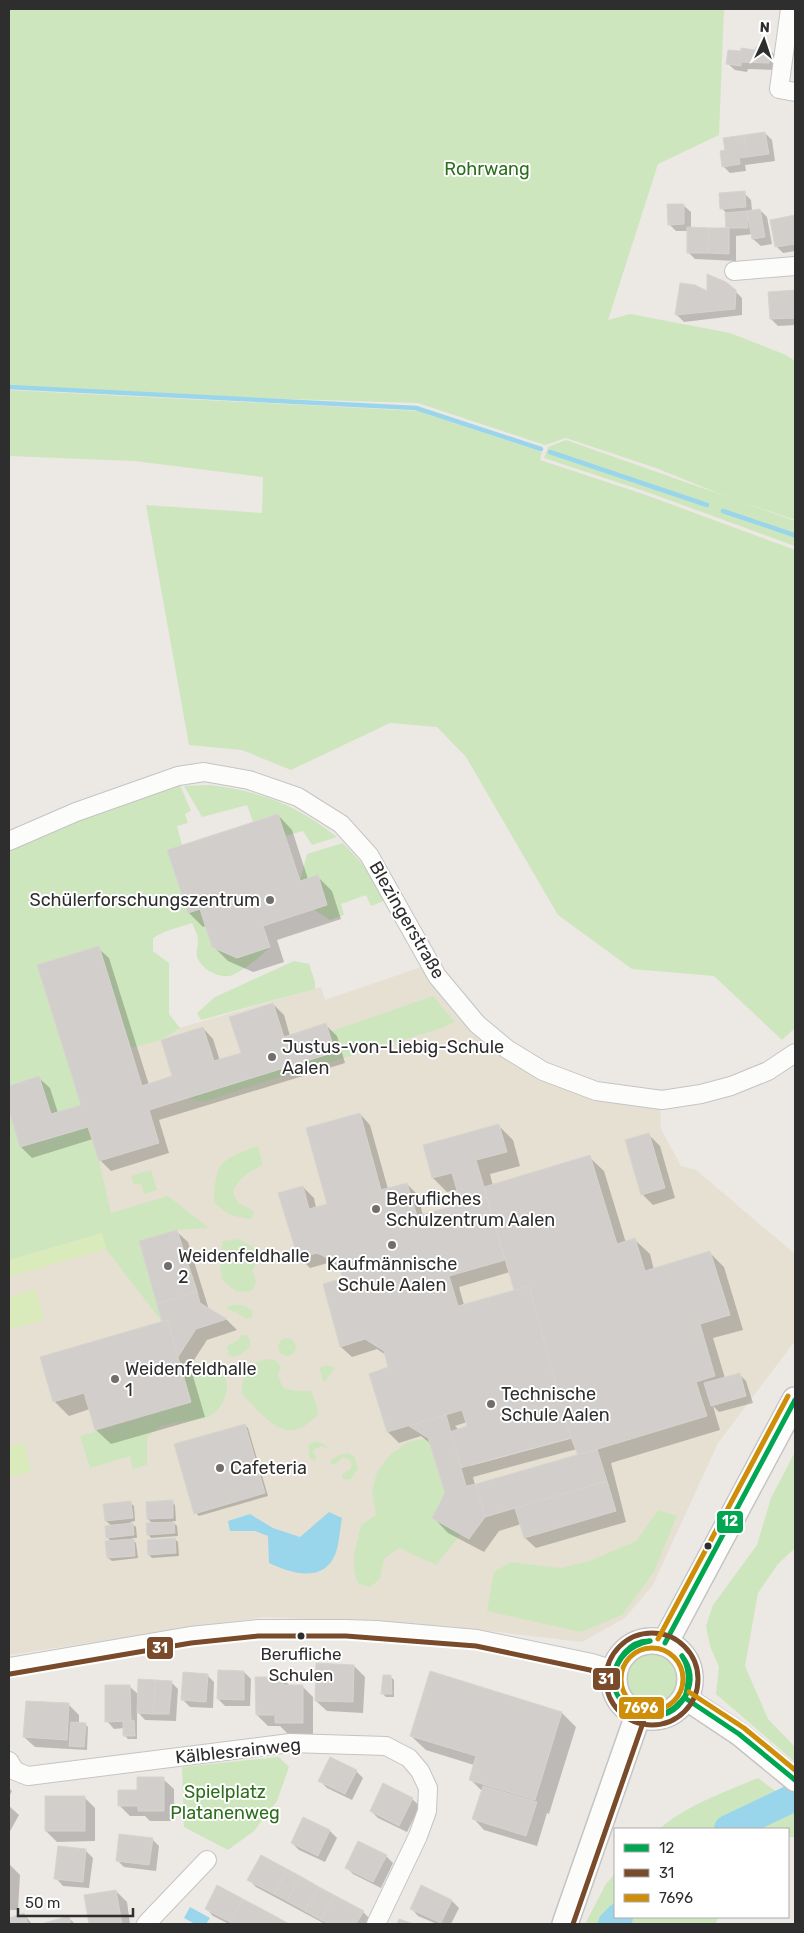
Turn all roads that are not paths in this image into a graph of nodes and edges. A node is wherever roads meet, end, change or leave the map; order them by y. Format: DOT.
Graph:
graph roads {
  1 [pos="790,9"];
  2 [pos="787,91"];
  3 [pos="795,266"];
  4 [pos="734,271"];
  5 [pos="9,841"];
  6 [pos="795,1053"];
  7 [pos="795,1400"];
  8 [pos="665,1643"];
  9 [pos="9,1667"];
  10 [pos="614,1670"];
  11 [pos="685,1698"];
  12 [pos="638,1715"];
  13 [pos="9,1761"];
  14 [pos="791,1777"];
  15 [pos="207,1860"];
  16 [pos="146,1924"];
  17 [pos="376,1924"];
  18 [pos="565,1924"];
  1 -- 2 [label="street"];
  3 -- 4 [label="street"];
  5 -- 6 [label="street, Blezingerstraße"];
  7 -- 8 [label="main road"];
  8 -- 10 [label="main road"];
  8 -- 11 [label="main road"];
  9 -- 10 [label="street"];
  10 -- 12 [label="main road"];
  11 -- 12 [label="main road"];
  11 -- 14 [label="street"];
  12 -- 18 [label="main road"];
  13 -- 17 [label="street, Kälblesrainweg"];
  15 -- 16 [label="street"];
}
